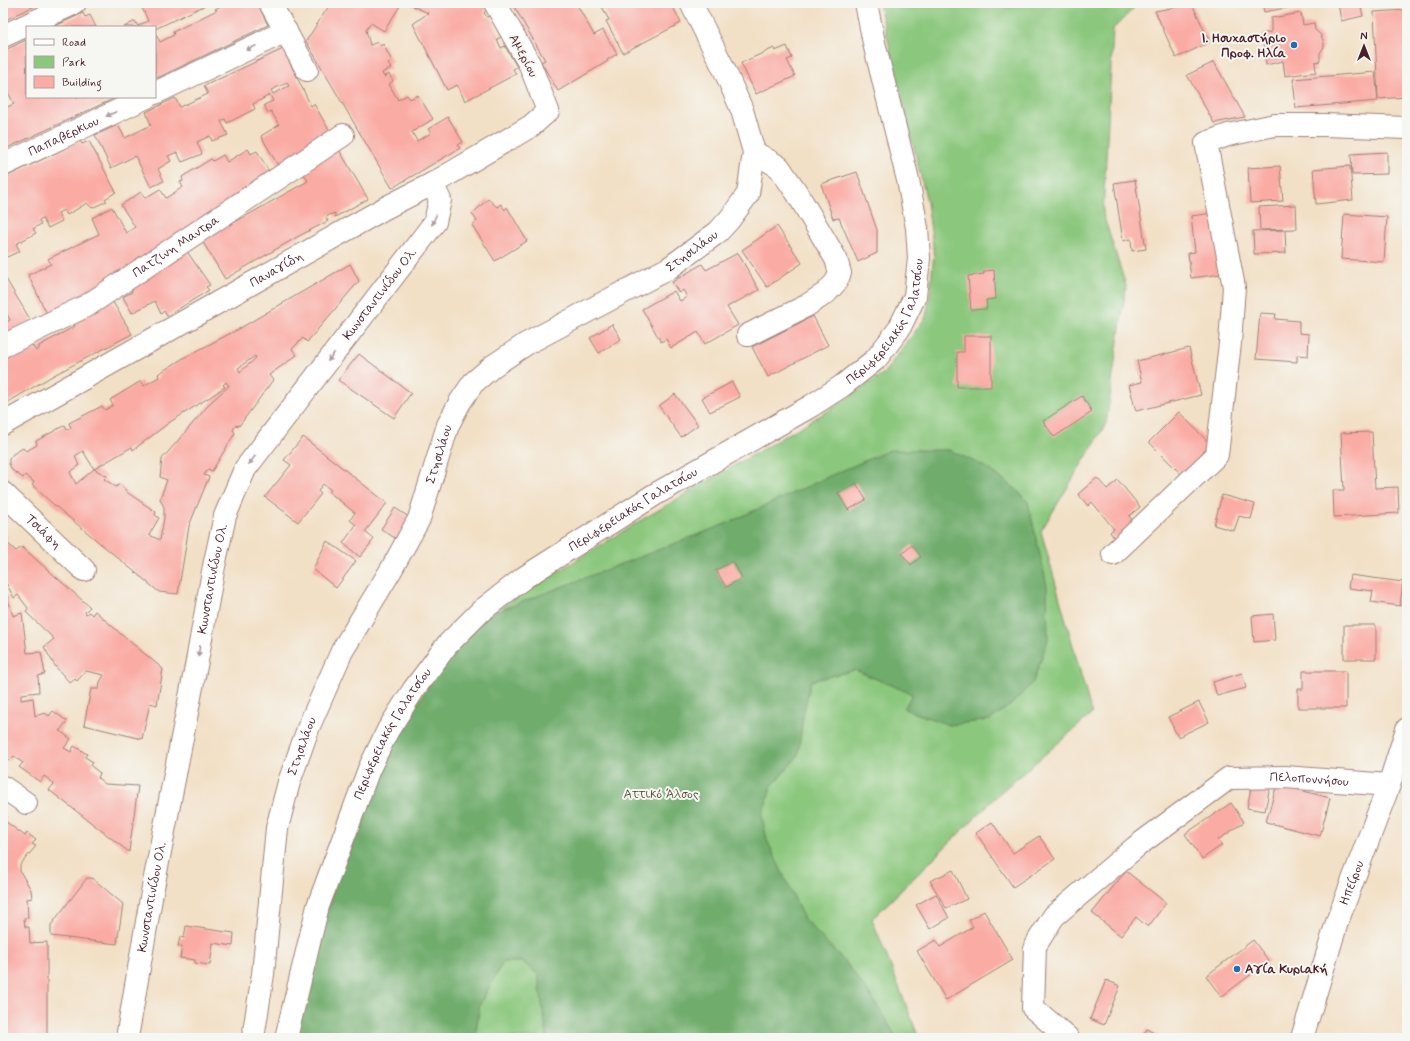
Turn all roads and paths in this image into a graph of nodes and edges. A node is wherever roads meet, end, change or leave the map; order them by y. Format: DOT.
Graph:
graph roads {
  1 [pos="75,3"];
  2 [pos="270,3"];
  3 [pos="495,3"];
  4 [pos="691,3"];
  5 [pos="866,3"];
  6 [pos="49,8"];
  7 [pos="286,31"];
  8 [pos="3,36"];
  9 [pos="307,70"];
  10 [pos="156,93"];
  11 [pos="145,98"];
  12 [pos="548,111"];
  13 [pos="1407,128"];
  14 [pos="343,135"];
  15 [pos="754,152"];
  16 [pos="3,165"];
  17 [pos="432,184"];
  18 [pos="748,335"];
  19 [pos="3,346"];
  20 [pos="3,424"];
  21 [pos="3,493"];
  22 [pos="1113,554"];
  23 [pos="84,570"];
  24 [pos="1407,729"];
  25 [pos="1402,761"];
  26 [pos="1389,785"];
  27 [pos="3,787"];
  28 [pos="26,803"];
  29 [pos="127,1038"];
  30 [pos="254,1038"];
  31 [pos="286,1038"];
  32 [pos="1068,1038"];
  33 [pos="1302,1038"];
  1 -- 6 [label="street"];
  2 -- 7 [label="street"];
  3 -- 12 [label="street, Αμερίου"];
  4 -- 15 [label="street, Στησιλάου"];
  5 -- 31 [label="street, Περιφερειακός Γαλατσίου"];
  6 -- 8 [label="street"];
  7 -- 9 [label="street"];
  7 -- 10 [label="street, one-way"];
  11 -- 16 [label="street, Παπαβερκιου, one-way"];
  12 -- 17 [label="street, Παναγίδη"];
  13 -- 22 [label="street"];
  14 -- 19 [label="street, Πατζινη Μαντρα"];
  15 -- 18 [label="street"];
  15 -- 30 [label="street, Στησιλάου"];
  17 -- 20 [label="street, Παναγίδη"];
  17 -- 29 [label="street, Κωνσταντινίδου Ολ., one-way"];
  21 -- 23 [label="street, Τσιάφη"];
  24 -- 25 [label="street, Ηπείρου"];
  25 -- 26 [label="street, Ηπείρου"];
  26 -- 32 [label="street, Πελοποννήσου"];
  26 -- 33 [label="street, Ηπείρου"];
  27 -- 28 [label="street"];
}
